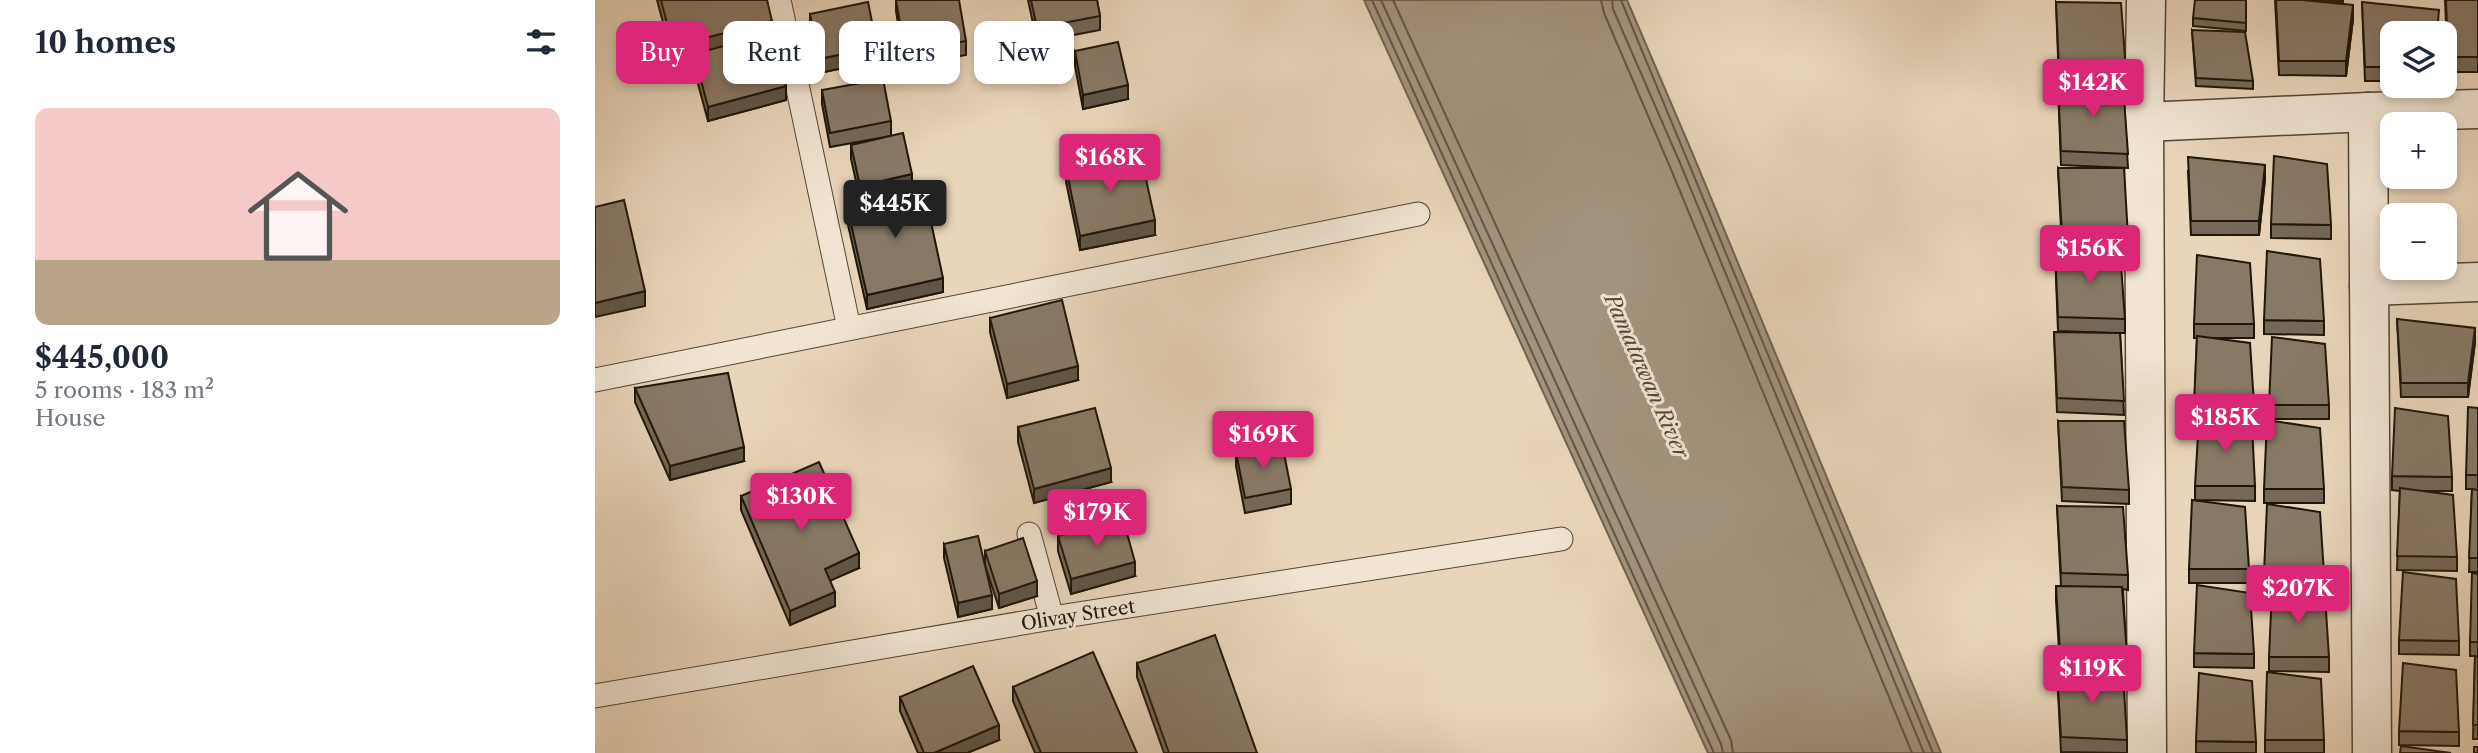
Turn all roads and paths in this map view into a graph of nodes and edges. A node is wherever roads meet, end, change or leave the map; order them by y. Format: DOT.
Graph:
graph roads {
  1 [pos="779,0"];
  2 [pos="2146,0"];
  3 [pos="2478,109"];
  4 [pos="2368,112"];
  5 [pos="2144,122"];
  6 [pos="1418,214"];
  7 [pos="2478,282"];
  8 [pos="2369,286"];
  9 [pos="849,328"];
  10 [pos="595,380"];
  11 [pos="1029,534"];
  12 [pos="1561,539"];
  13 [pos="1052,618"];
  14 [pos="595,696"];
  15 [pos="2147,753"];
  16 [pos="2372,753"];
  1 -- 9 [label="lane"];
  2 -- 5 [label="street"];
  3 -- 4 [label="street"];
  4 -- 5 [label="street"];
  4 -- 8 [label="street"];
  5 -- 15 [label="street"];
  6 -- 9 [label="lane"];
  7 -- 8 [label="street"];
  8 -- 16 [label="street"];
  9 -- 10 [label="lane"];
  11 -- 13 [label="lane"];
  12 -- 13 [label="lane, Olivay Street"];
  13 -- 14 [label="lane, Olivay Street"];
}
